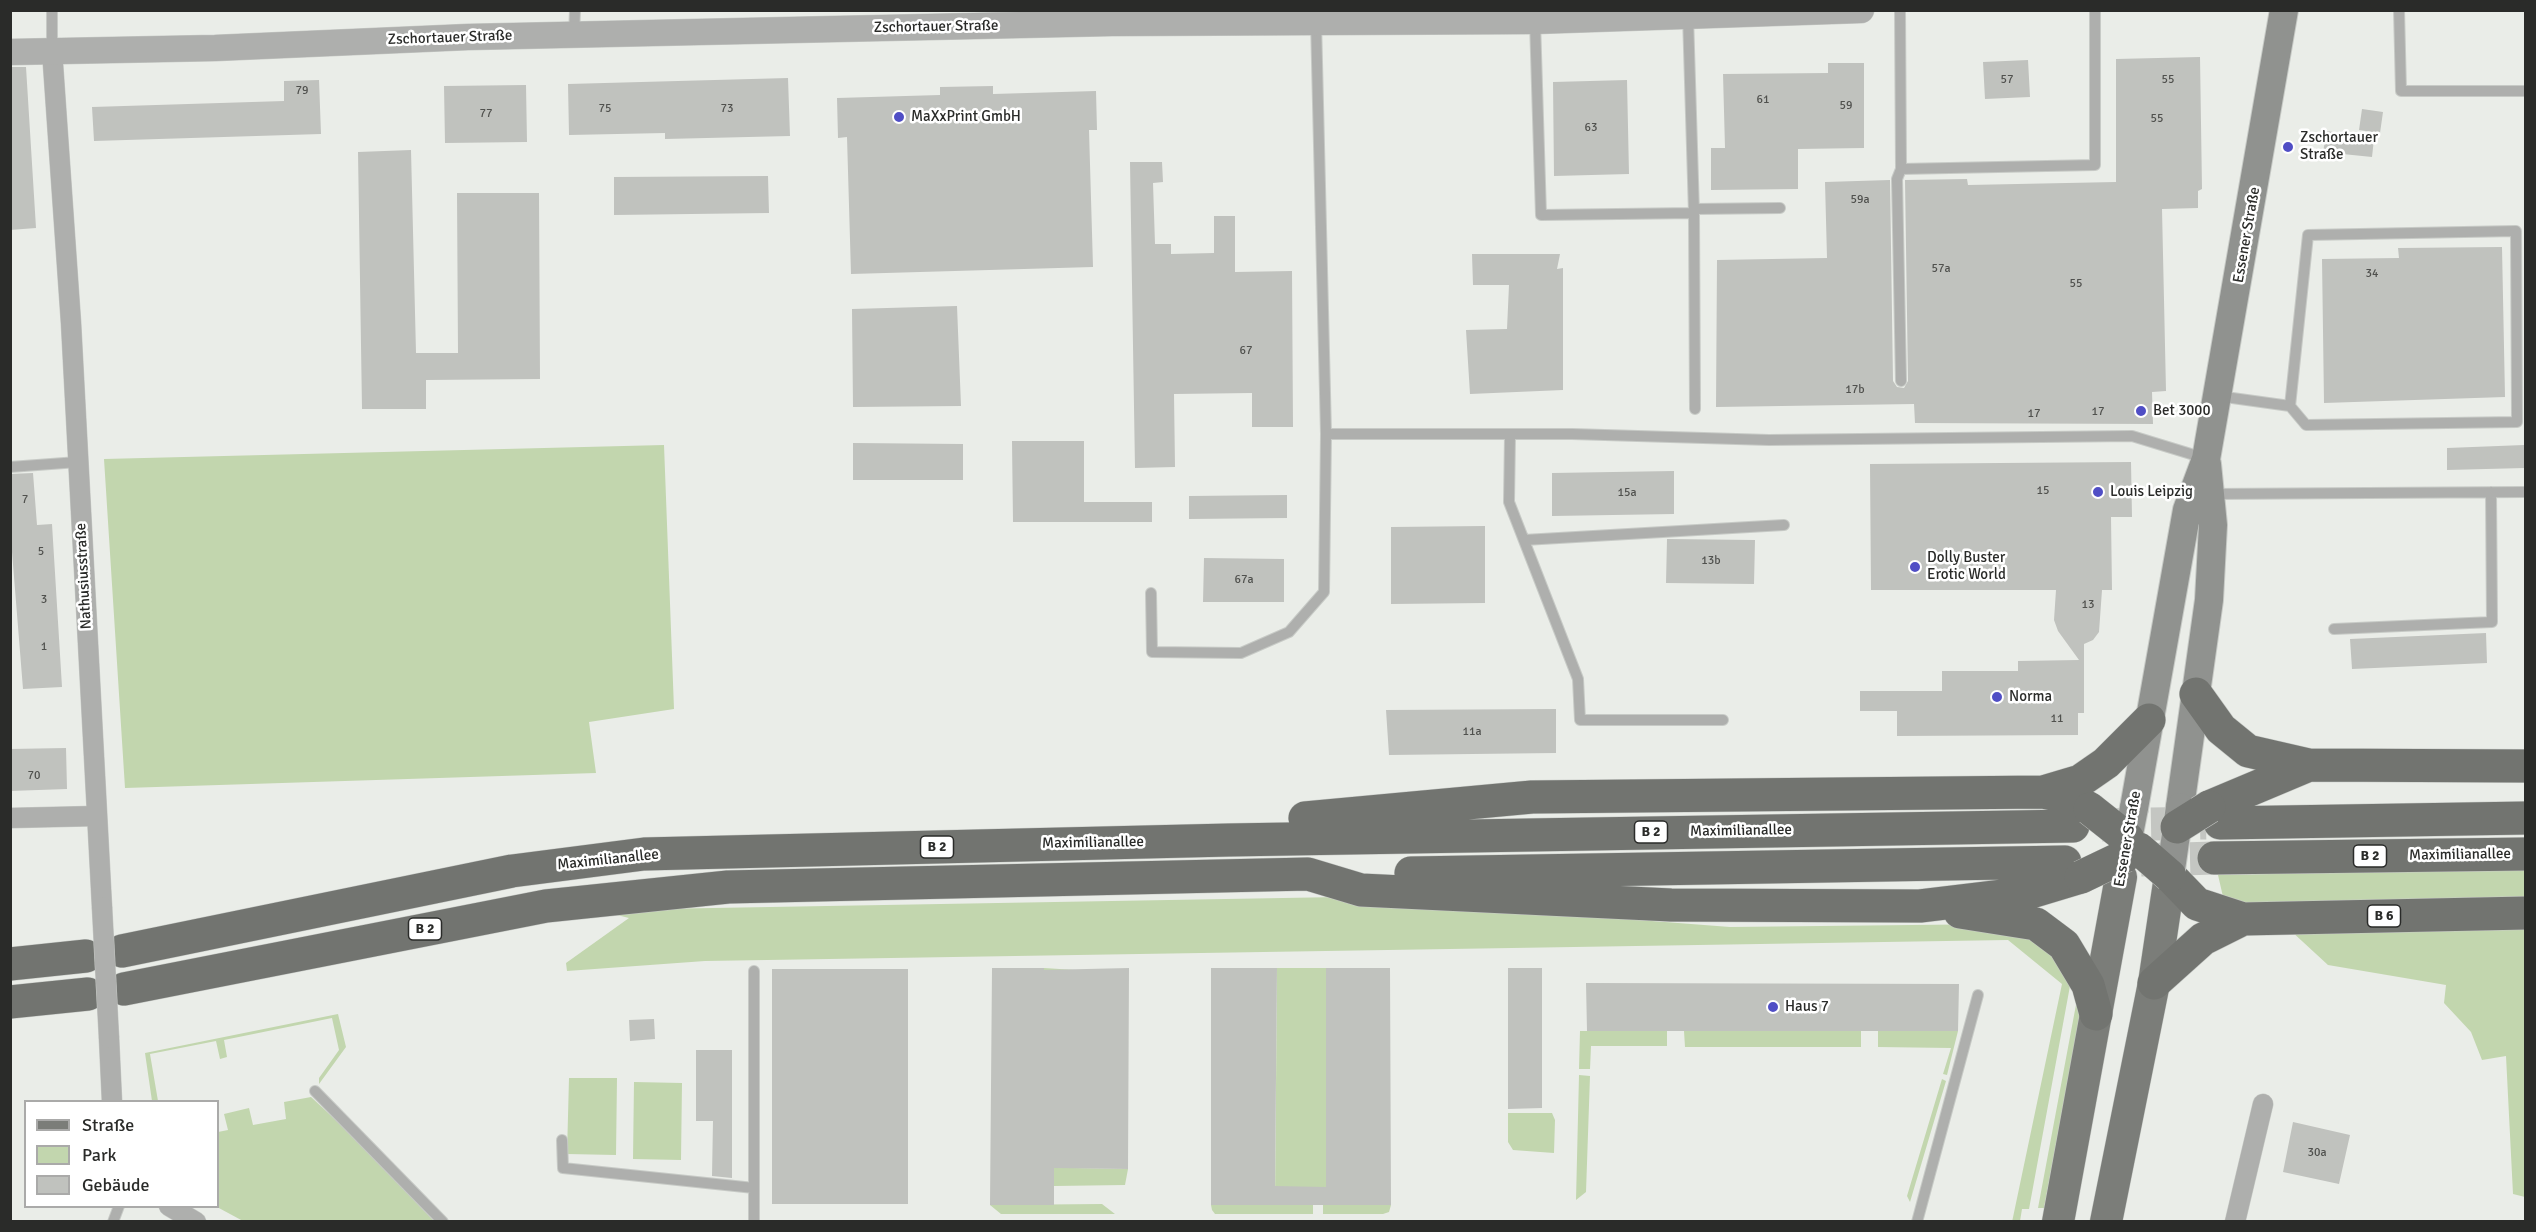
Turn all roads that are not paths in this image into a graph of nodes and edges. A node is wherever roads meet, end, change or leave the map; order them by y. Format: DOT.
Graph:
graph roads {
  1 [pos="52,10"];
  2 [pos="575,10"];
  3 [pos="1862,10"];
  4 [pos="1900,10"];
  5 [pos="2095,10"];
  6 [pos="2284,10"];
  7 [pos="2399,10"];
  8 [pos="1762,12"];
  9 [pos="1688,16"];
  10 [pos="1112,17"];
  11 [pos="1316,17"];
  12 [pos="1535,21"];
  13 [pos="574,36"];
  14 [pos="52,50"];
  15 [pos="10,52"];
  16 [pos="2526,91"];
  17 [pos="1901,169"];
  18 [pos="1780,208"];
  19 [pos="1694,211"];
  20 [pos="2521,231"];
  21 [pos="1901,381"];
  22 [pos="2217,396"];
  23 [pos="2290,406"];
  24 [pos="1695,409"];
  25 [pos="2521,422"];
  26 [pos="1326,434"];
  27 [pos="1510,435"];
  28 [pos="2206,459"];
  29 [pos="78,462"];
  30 [pos="10,467"];
  31 [pos="2491,492"];
  32 [pos="2526,492"];
  33 [pos="2210,494"];
  34 [pos="1784,525"];
  35 [pos="1524,540"];
  36 [pos="1151,593"];
  37 [pos="2334,629"];
  38 [pos="2196,694"];
  39 [pos="1723,720"];
  40 [pos="2150,720"];
  41 [pos="2309,765"];
  42 [pos="2526,766"];
  43 [pos="2043,792"];
  44 [pos="97,816"];
  45 [pos="2196,816"];
  46 [pos="2082,817"];
  47 [pos="10,818"];
  48 [pos="2526,818"];
  49 [pos="1229,840"];
  50 [pos="2129,846"];
  51 [pos="2526,854"];
  52 [pos="2214,858"];
  53 [pos="2073,869"];
  54 [pos="1308,874"];
  55 [pos="2170,876"];
  56 [pos="1920,906"];
  57 [pos="2526,913"];
  58 [pos="2243,919"];
  59 [pos="122,951"];
  60 [pos="86,956"];
  61 [pos="10,964"];
  62 [pos="754,971"];
  63 [pos="2154,982"];
  64 [pos="124,989"];
  65 [pos="88,994"];
  66 [pos="1978,995"];
  67 [pos="10,1002"];
  68 [pos="2096,1014"];
  69 [pos="315,1091"];
  70 [pos="112,1100"];
  71 [pos="2263,1104"];
  72 [pos="562,1140"];
  73 [pos="754,1188"];
  74 [pos="443,1221"];
  75 [pos="754,1221"];
  76 [pos="1917,1221"];
  77 [pos="2058,1221"];
  78 [pos="2106,1221"];
  79 [pos="2235,1221"];
  1 -- 14 [label="lane"];
  2 -- 13 [label="lane"];
  3 -- 8 [label="street, Zschortauer Straße"];
  4 -- 17 [label="lane"];
  5 -- 17 [label="lane"];
  6 -- 22 [label="main road, Essener Straße"];
  7 -- 16 [label="lane"];
  8 -- 9 [label="street, Zschortauer Straße"];
  9 -- 12 [label="street, Zschortauer Straße"];
  9 -- 19 [label="lane"];
  10 -- 11 [label="street, Zschortauer Straße"];
  10 -- 13 [label="street, Zschortauer Straße"];
  11 -- 12 [label="street, Zschortauer Straße"];
  11 -- 26 [label="lane"];
  12 -- 19 [label="lane"];
  13 -- 14 [label="street, Zschortauer Straße"];
  14 -- 15 [label="street, Zschortauer Straße"];
  14 -- 29 [label="street, Nathusiusstraße"];
  17 -- 21 [label="lane"];
  18 -- 19 [label="lane"];
  19 -- 24 [label="lane"];
  20 -- 23 [label="lane"];
  20 -- 25 [label="lane"];
  22 -- 23 [label="lane"];
  22 -- 28 [label="main road, Essener Straße"];
  23 -- 25 [label="lane"];
  26 -- 27 [label="lane"];
  26 -- 36 [label="lane"];
  27 -- 28 [label="lane"];
  27 -- 35 [label="lane"];
  28 -- 33 [label="main road, Essener Straße"];
  28 -- 40 [label="main road, Essener Straße"];
  29 -- 30 [label="lane"];
  29 -- 44 [label="street, Nathusiusstraße"];
  31 -- 32 [label="lane"];
  31 -- 33 [label="lane"];
  31 -- 37 [label="lane"];
  33 -- 38 [label="main road, Essener Straße"];
  34 -- 35 [label="lane"];
  35 -- 39 [label="lane"];
  38 -- 41 [label="highway"];
  38 -- 45 [label="main road, Essener Straße"];
  40 -- 43 [label="highway"];
  40 -- 50 [label="main road, Essener Straße"];
  41 -- 42 [label="highway"];
  41 -- 45 [label="highway"];
  43 -- 46 [label="highway"];
  43 -- 49 [label="highway"];
  44 -- 47 [label="street"];
  44 -- 70 [label="street, Nathusiusstraße, bridge"];
  45 -- 48 [label="highway"];
  45 -- 50 [label="highway"];
  45 -- 55 [label="main road, Essener Straße, bridge"];
  46 -- 49 [label="highway, Maximilianallee / B 2"];
  46 -- 50 [label="highway, bridge"];
  49 -- 59 [label="highway, Maximilianallee / B 2"];
  50 -- 53 [label="highway, bridge"];
  50 -- 55 [label="highway, bridge"];
  50 -- 68 [label="main road, Essener Straße"];
  51 -- 52 [label="highway, Maximilianallee / B 2"];
  53 -- 54 [label="highway, B 2"];
  53 -- 56 [label="highway"];
  54 -- 56 [label="highway"];
  54 -- 64 [label="highway, B 2"];
  55 -- 58 [label="highway"];
  55 -- 63 [label="main road, Essener Straße"];
  56 -- 68 [label="highway"];
  57 -- 58 [label="highway, B 6"];
  58 -- 63 [label="highway, B 6"];
  60 -- 61 [label="highway"];
  62 -- 73 [label="lane"];
  63 -- 78 [label="main road, Essener Straße"];
  65 -- 67 [label="highway"];
  66 -- 76 [label="lane"];
  68 -- 77 [label="main road, Essener Straße"];
  69 -- 74 [label="lane"];
  71 -- 79 [label="street"];
  72 -- 73 [label="lane"];
  73 -- 75 [label="lane"];
}
